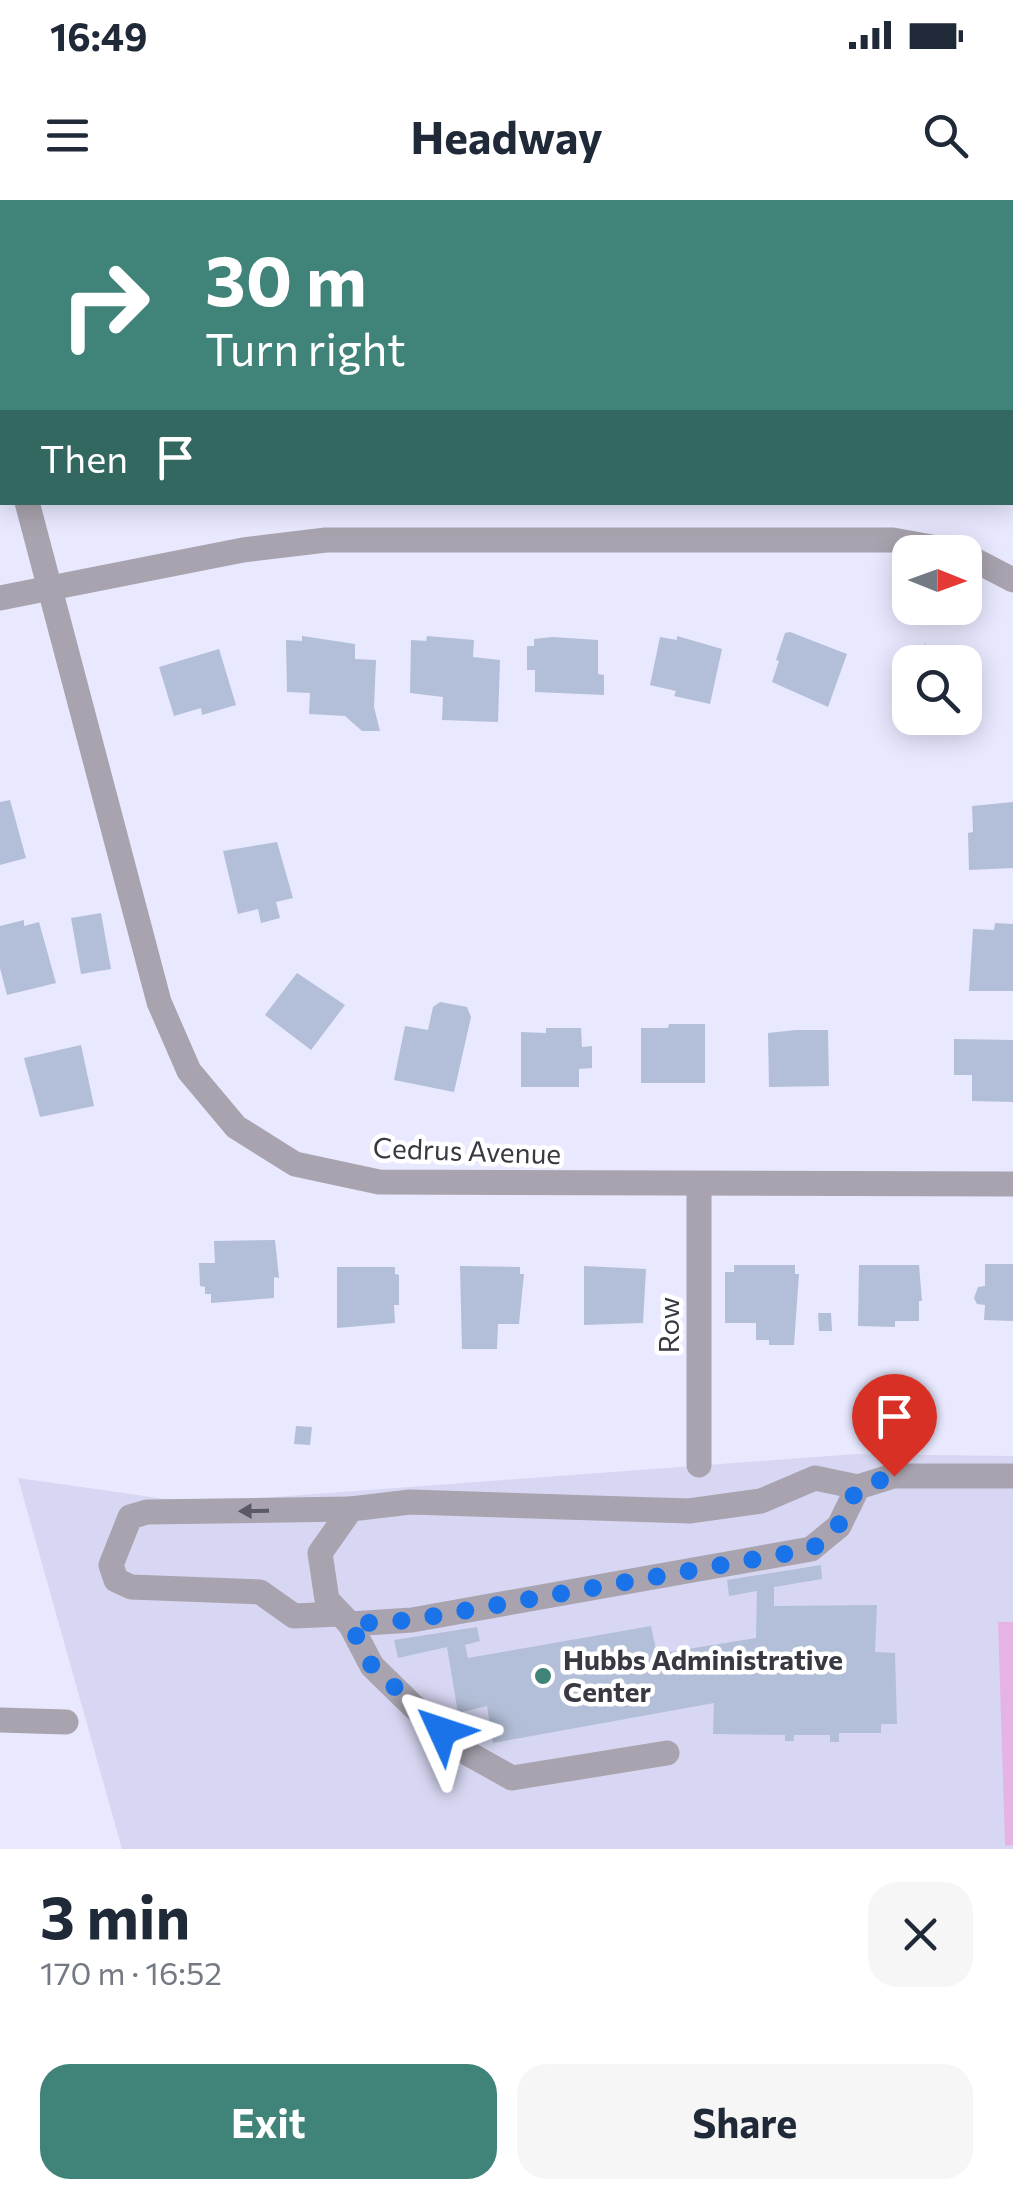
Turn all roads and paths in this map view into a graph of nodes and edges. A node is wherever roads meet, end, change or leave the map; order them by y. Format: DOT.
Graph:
graph roads {
  1 [pos="27,505"];
  2 [pos="892,540"];
  3 [pos="982,564"];
  4 [pos="1013,580"];
  5 [pos="49,588"];
  6 [pos="0,598"];
  7 [pos="699,1184"];
  8 [pos="1013,1184"];
  9 [pos="699,1465"];
  10 [pos="1013,1476"];
  11 [pos="858,1487"];
  12 [pos="351,1509"];
  13 [pos="345,1619"];
  14 [pos="0,1720"];
  15 [pos="66,1722"];
  16 [pos="666,1754"];
  1 -- 5 [label="street, Cedrus Avenue"];
  2 -- 5 [label="street"];
  3 -- 4 [label="street"];
  5 -- 6 [label="street"];
  5 -- 7 [label="street, Cedrus Avenue"];
  7 -- 8 [label="street, Cedrus Avenue"];
  7 -- 9 [label="street, Row"];
  10 -- 11 [label="street"];
  11 -- 12 [label="street"];
  11 -- 13 [label="street"];
  12 -- 13 [label="street"];
  12 -- 13 [label="street, one-way"];
  13 -- 16 [label="street"];
  14 -- 15 [label="street"];
}
